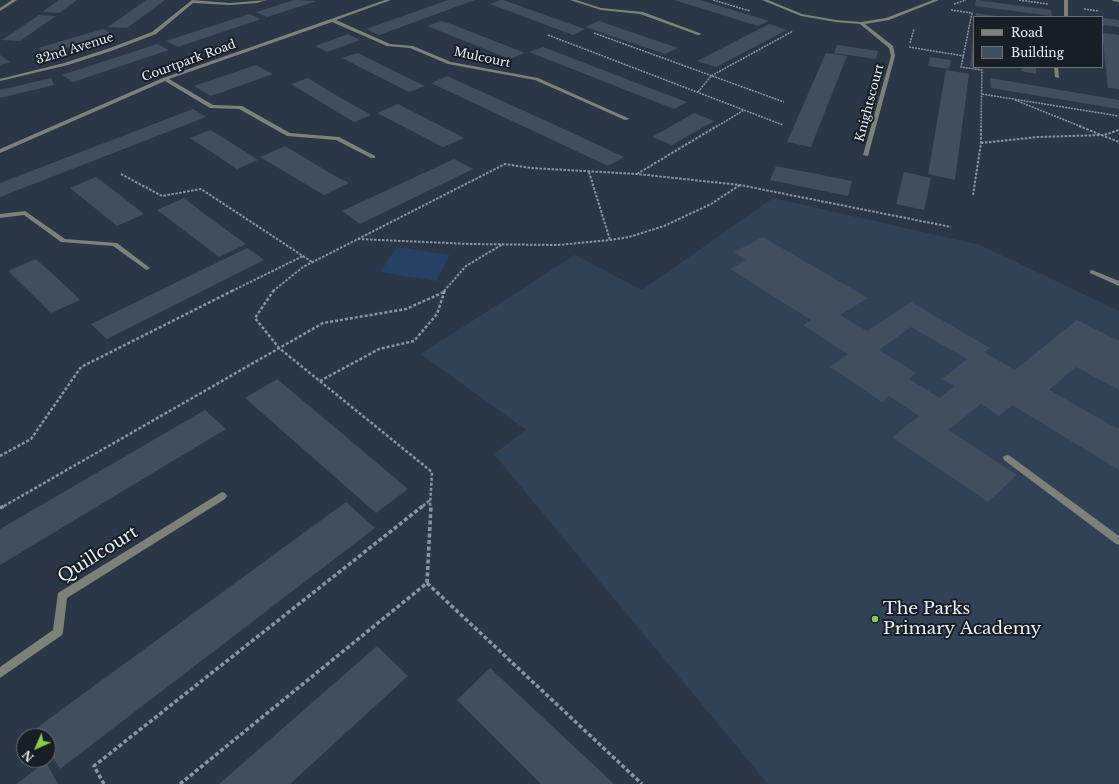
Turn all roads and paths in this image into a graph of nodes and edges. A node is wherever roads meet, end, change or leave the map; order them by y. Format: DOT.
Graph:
graph roads {
  1 [pos="15,0"];
  2 [pos="265,0"];
  3 [pos="389,0"];
  4 [pos="572,0"];
  5 [pos="764,0"];
  6 [pos="937,0"];
  7 [pos="1066,0"];
  8 [pos="1114,0"];
  9 [pos="194,1"];
  10 [pos="1119,1"];
  11 [pos="0,10"];
  12 [pos="1066,16"];
  13 [pos="332,20"];
  14 [pos="862,23"];
  15 [pos="796,30"];
  16 [pos="594,33"];
  17 [pos="700,34"];
  18 [pos="548,35"];
  19 [pos="1056,68"];
  20 [pos="711,76"];
  21 [pos="1057,77"];
  22 [pos="165,79"];
  23 [pos="0,80"];
  24 [pos="698,92"];
  25 [pos="982,94"];
  26 [pos="1011,99"];
  27 [pos="784,102"];
  28 [pos="745,110"];
  29 [pos="1119,116"];
  30 [pos="627,119"];
  31 [pos="783,125"];
  32 [pos="1119,130"];
  33 [pos="1104,135"];
  34 [pos="1119,142"];
  35 [pos="981,143"];
  36 [pos="0,151"];
  37 [pos="866,155"];
  38 [pos="373,157"];
  39 [pos="589,172"];
  40 [pos="121,174"];
  41 [pos="637,174"];
  42 [pos="740,185"];
  43 [pos="973,195"];
  44 [pos="0,216"];
  45 [pos="951,228"];
  46 [pos="358,239"];
  47 [pos="610,240"];
  48 [pos="503,244"];
  49 [pos="303,256"];
  50 [pos="312,262"];
  51 [pos="147,268"];
  52 [pos="1092,272"];
  53 [pos="1119,284"];
  54 [pos="444,292"];
  55 [pos="279,348"];
  56 [pos="320,381"];
  57 [pos="0,456"];
  58 [pos="1007,458"];
  59 [pos="222,496"];
  60 [pos="431,499"];
  61 [pos="0,508"];
  62 [pos="1119,541"];
  63 [pos="427,582"];
  64 [pos="0,673"];
  65 [pos="104,784"];
  66 [pos="180,784"];
  67 [pos="642,784"];
  1 -- 11 [label="street"];
  2 -- 9 [label="street"];
  3 -- 13 [label="street, Courtpark Road"];
  4 -- 17 [label="street"];
  5 -- 14 [label="street"];
  6 -- 14 [label="street"];
  6 -- 25 [label="path"];
  7 -- 12 [label="street"];
  8 -- 10 [label="street"];
  9 -- 23 [label="street, 32nd Avenue"];
  13 -- 22 [label="street, Courtpark Road"];
  13 -- 30 [label="street, Mulcourt"];
  14 -- 37 [label="street, Knightscourt"];
  15 -- 20 [label="path"];
  16 -- 20 [label="path"];
  18 -- 24 [label="path"];
  19 -- 21 [label="street"];
  20 -- 24 [label="path"];
  20 -- 27 [label="path"];
  22 -- 36 [label="street, Courtpark Road"];
  22 -- 38 [label="street"];
  24 -- 28 [label="path"];
  25 -- 26 [label="path"];
  25 -- 35 [label="path"];
  26 -- 29 [label="path"];
  26 -- 33 [label="path"];
  28 -- 31 [label="path"];
  28 -- 41 [label="path"];
  32 -- 33 [label="path"];
  33 -- 34 [label="path"];
  33 -- 35 [label="path"];
  35 -- 43 [label="path"];
  39 -- 41 [label="path"];
  39 -- 46 [label="path"];
  39 -- 47 [label="path"];
  40 -- 49 [label="path"];
  41 -- 42 [label="path"];
  42 -- 45 [label="path"];
  42 -- 47 [label="path"];
  44 -- 51 [label="street"];
  46 -- 48 [label="path"];
  46 -- 50 [label="path"];
  47 -- 48 [label="path"];
  48 -- 54 [label="path"];
  49 -- 50 [label="path"];
  49 -- 57 [label="path"];
  50 -- 55 [label="path"];
  52 -- 53 [label="street"];
  54 -- 55 [label="path"];
  54 -- 56 [label="path"];
  55 -- 56 [label="path"];
  55 -- 61 [label="path"];
  56 -- 60 [label="path"];
  58 -- 62 [label="street"];
  59 -- 64 [label="street, Quillcourt"];
  60 -- 63 [label="path"];
  60 -- 65 [label="path"];
  63 -- 66 [label="path"];
  63 -- 67 [label="path"];
}
